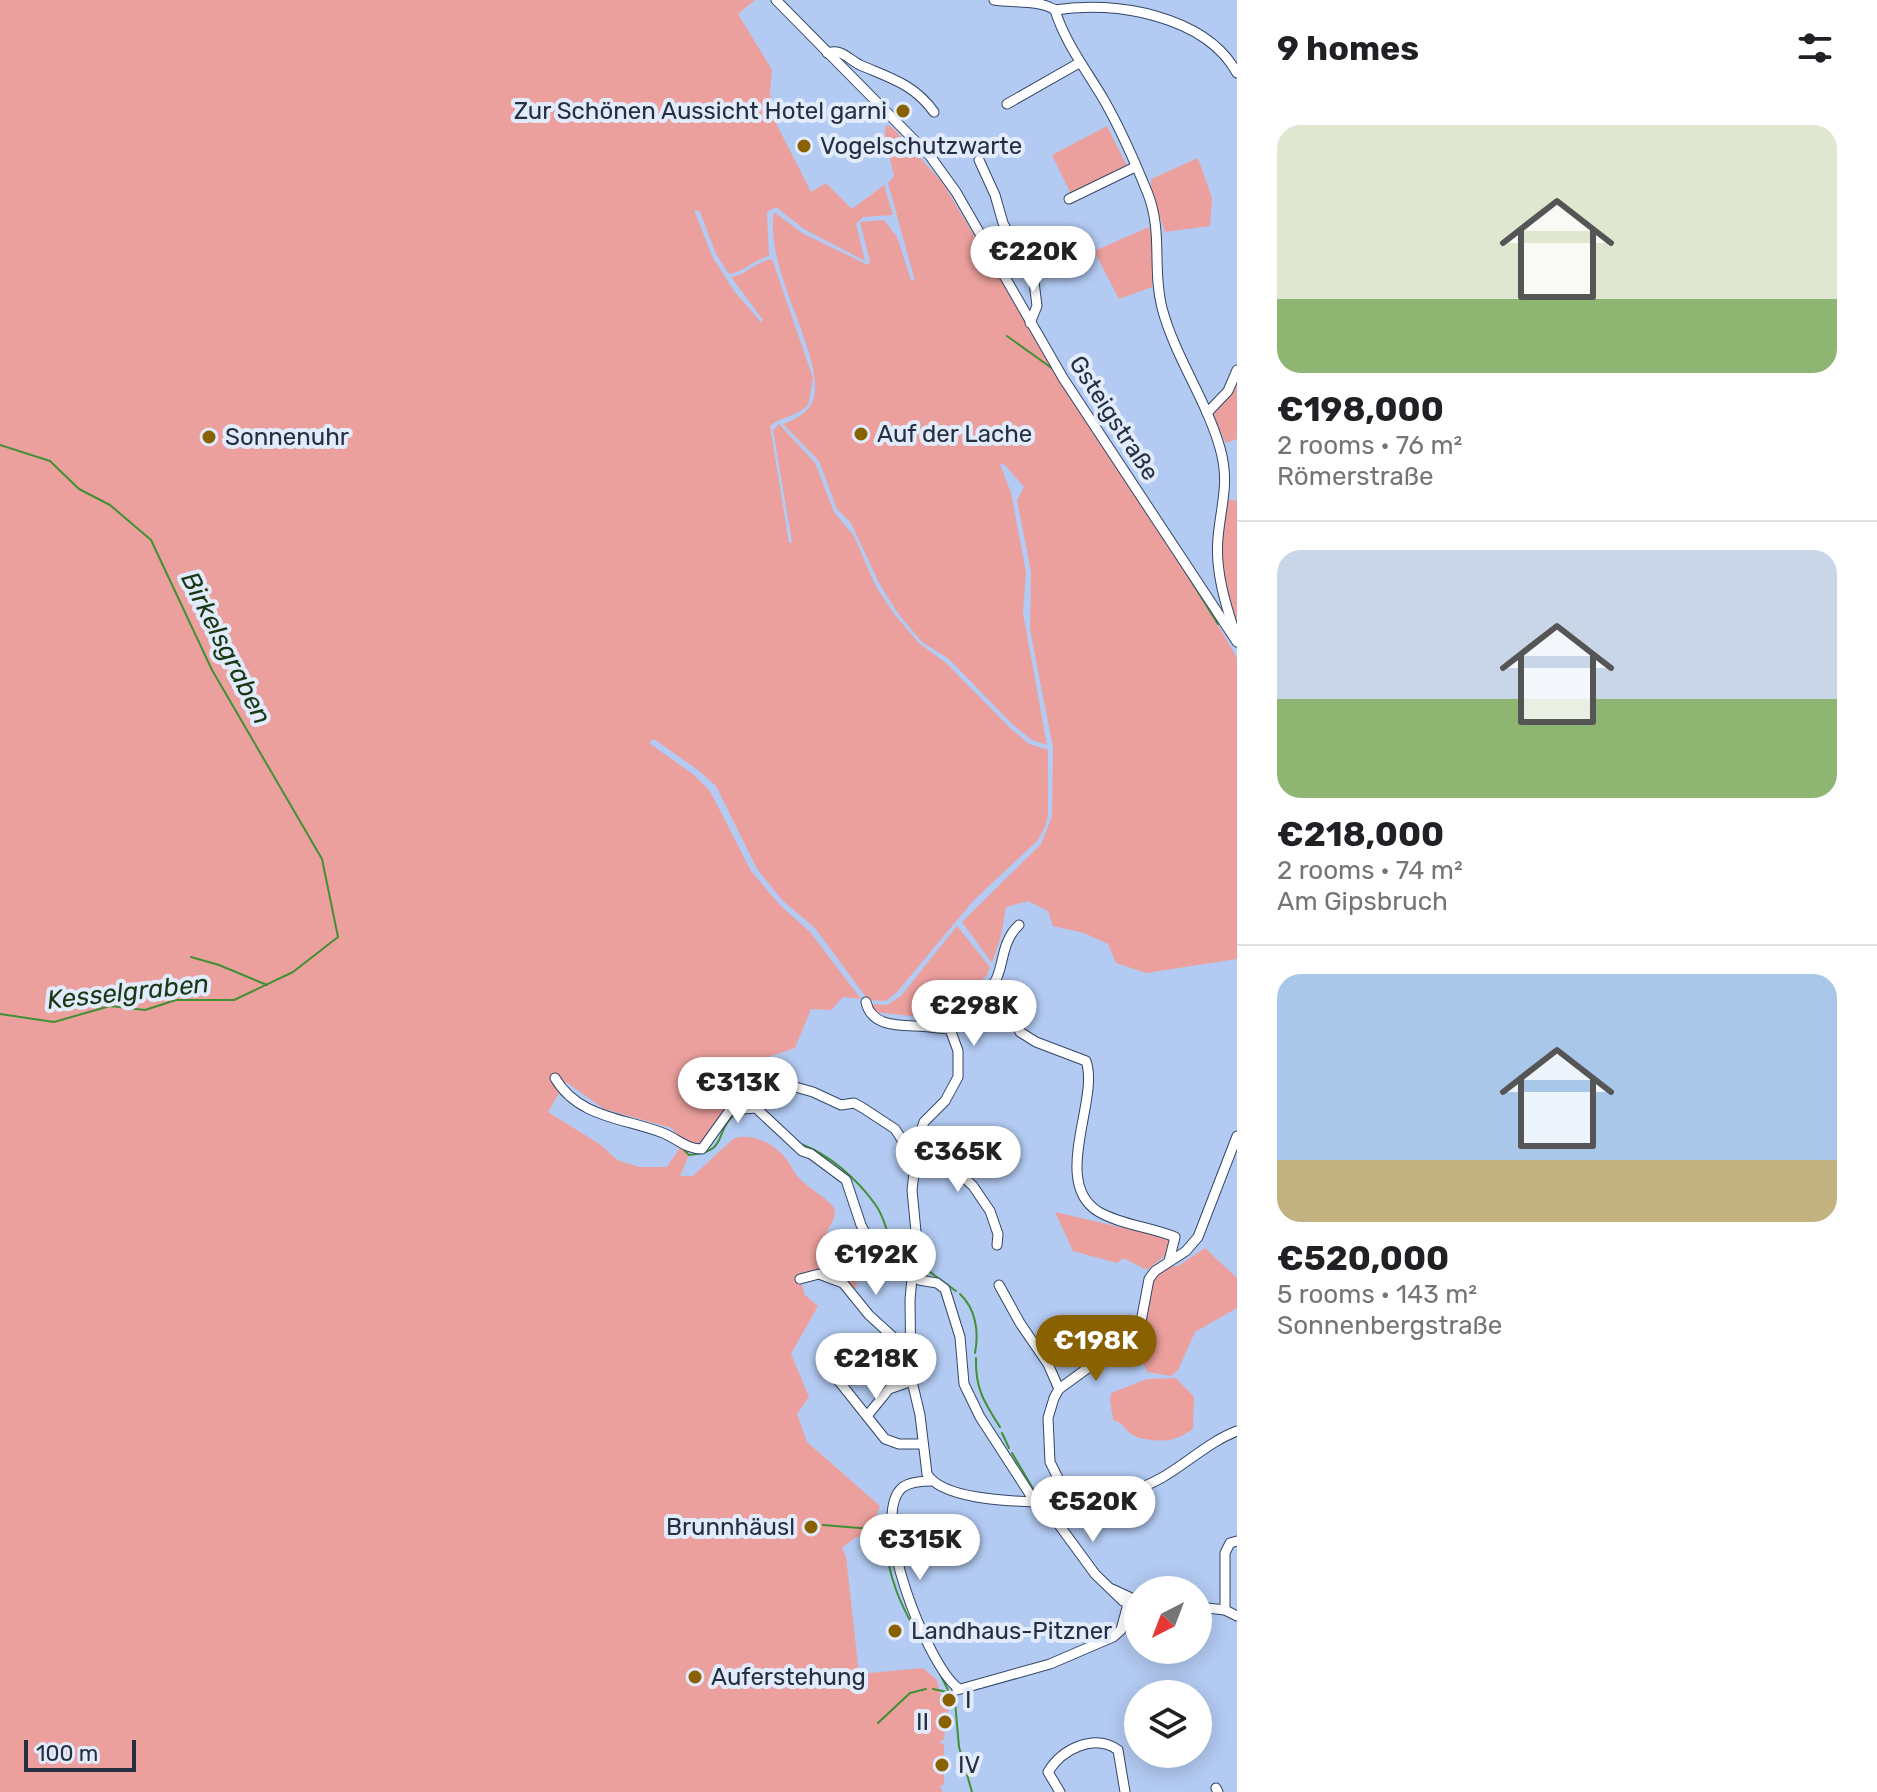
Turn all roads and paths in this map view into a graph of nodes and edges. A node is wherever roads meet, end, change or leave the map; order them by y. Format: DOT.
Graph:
graph roads {
  1 [pos="776,0"];
  2 [pos="994,0"];
  3 [pos="1055,10"];
  4 [pos="827,53"];
  5 [pos="1079,63"];
  6 [pos="1237,73"];
  7 [pos="1007,104"];
  8 [pos="934,112"];
  9 [pos="979,160"];
  10 [pos="1135,167"];
  11 [pos="1069,199"];
  12 [pos="1030,323"];
  13 [pos="1237,370"];
  14 [pos="1207,413"];
  15 [pos="1237,641"];
  16 [pos="1019,925"];
  17 [pos="995,982"];
  18 [pos="866,1002"];
  19 [pos="950,1029"];
  20 [pos="555,1078"];
  21 [pos="767,1079"];
  22 [pos="1237,1136"];
  23 [pos="916,1149"];
  24 [pos="1175,1237"];
  25 [pos="997,1245"];
  26 [pos="1191,1246"];
  27 [pos="1169,1261"];
  28 [pos="912,1275"];
  29 [pos="800,1279"];
  30 [pos="999,1285"];
  31 [pos="826,1365"];
  32 [pos="912,1379"];
  33 [pos="1059,1389"];
  34 [pos="867,1416"];
  35 [pos="1237,1431"];
  36 [pos="923,1444"];
  37 [pos="933,1481"];
  38 [pos="1068,1498"];
  39 [pos="1035,1502"];
  40 [pos="1054,1518"];
  41 [pos="1237,1541"];
  42 [pos="1124,1593"];
  43 [pos="1212,1609"];
  44 [pos="1225,1610"];
  45 [pos="1237,1616"];
  46 [pos="1124,1624"];
  47 [pos="1060,1792"];
  48 [pos="1125,1792"];
  1 -- 4 [label="street, Gsteigstraße"];
  2 -- 3 [label="street"];
  3 -- 5 [label="street"];
  3 -- 6 [label="street"];
  4 -- 8 [label="street, Gsteigstraße"];
  4 -- 12 [label="street, Gsteigstraße"];
  5 -- 7 [label="street"];
  5 -- 10 [label="street"];
  9 -- 12 [label="street"];
  10 -- 11 [label="street"];
  10 -- 14 [label="street"];
  12 -- 15 [label="street, Gsteigstraße"];
  13 -- 14 [label="street"];
  14 -- 15 [label="street"];
  16 -- 17 [label="street"];
  17 -- 19 [label="street"];
  17 -- 24 [label="street"];
  18 -- 19 [label="street"];
  19 -- 23 [label="street"];
  20 -- 28 [label="street"];
  21 -- 23 [label="street"];
  22 -- 26 [label="street"];
  23 -- 25 [label="street"];
  23 -- 28 [label="street"];
  24 -- 26 [label="street"];
  24 -- 27 [label="street"];
  26 -- 27 [label="street"];
  27 -- 33 [label="street"];
  28 -- 32 [label="street"];
  28 -- 39 [label="street"];
  29 -- 32 [label="street"];
  30 -- 33 [label="street"];
  31 -- 34 [label="street"];
  32 -- 34 [label="street"];
  32 -- 36 [label="street"];
  33 -- 38 [label="street"];
  34 -- 36 [label="street"];
  35 -- 38 [label="street"];
  36 -- 37 [label="street"];
  37 -- 39 [label="street"];
  37 -- 46 [label="street"];
  38 -- 40 [label="street"];
  39 -- 40 [label="street"];
  40 -- 42 [label="street"];
  41 -- 44 [label="street"];
  43 -- 44 [label="street"];
  44 -- 45 [label="street"];
  47 -- 48 [label="street"];
}
